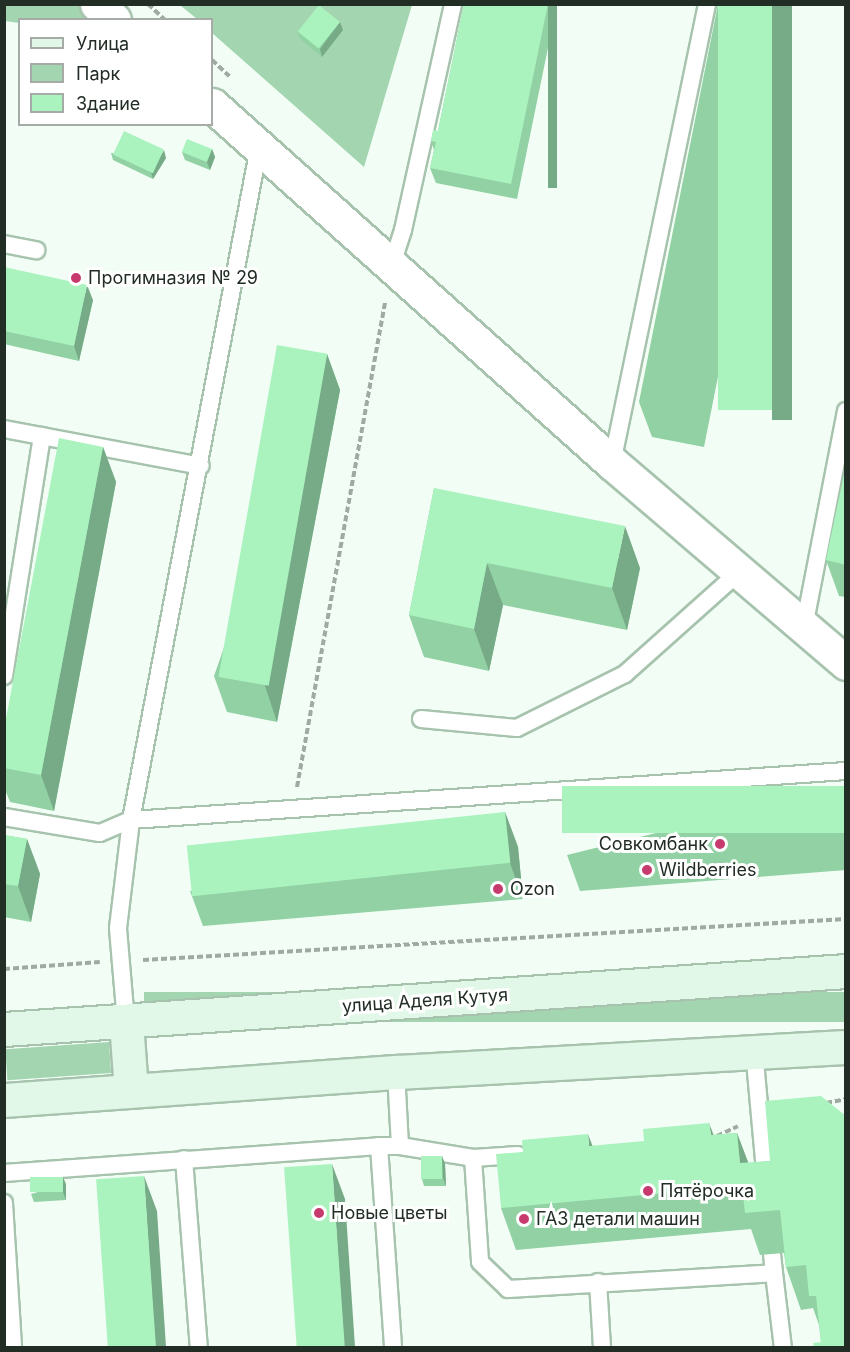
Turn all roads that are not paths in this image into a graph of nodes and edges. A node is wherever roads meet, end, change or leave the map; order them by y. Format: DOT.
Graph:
graph roads {
  1 [pos="97,4"];
  2 [pos="453,4"];
  3 [pos="707,4"];
  4 [pos="112,18"];
  5 [pos="213,106"];
  6 [pos="259,147"];
  7 [pos="4,244"];
  8 [pos="36,250"];
  9 [pos="392,264"];
  10 [pos="846,411"];
  11 [pos="4,429"];
  12 [pos="42,436"];
  13 [pos="612,464"];
  14 [pos="201,466"];
  15 [pos="740,571"];
  16 [pos="804,627"];
  17 [pos="846,663"];
  18 [pos="4,676"];
  19 [pos="421,719"];
  20 [pos="846,771"];
  21 [pos="4,817"];
  22 [pos="131,820"];
  23 [pos="846,971"];
  24 [pos="126,1022"];
  25 [pos="4,1029"];
  26 [pos="846,1047"];
  27 [pos="754,1050"];
  28 [pos="396,1072"];
  29 [pos="132,1090"];
  30 [pos="4,1100"];
  31 [pos="781,1116"];
  32 [pos="760,1117"];
  33 [pos="379,1146"];
  34 [pos="400,1146"];
  35 [pos="532,1154"];
  36 [pos="473,1158"];
  37 [pos="184,1159"];
  38 [pos="4,1173"];
  39 [pos="4,1203"];
  40 [pos="768,1204"];
  41 [pos="772,1254"];
  42 [pos="774,1273"];
  43 [pos="598,1282"];
  44 [pos="13,1347"];
  45 [pos="199,1347"];
  46 [pos="393,1347"];
  47 [pos="602,1347"];
  48 [pos="783,1347"];
  1 -- 4 [label="street"];
  2 -- 9 [label="lane"];
  3 -- 13 [label="lane"];
  5 -- 6 [label="street"];
  6 -- 9 [label="street"];
  6 -- 14 [label="lane"];
  7 -- 8 [label="lane"];
  9 -- 13 [label="street"];
  10 -- 16 [label="lane"];
  11 -- 12 [label="lane"];
  12 -- 14 [label="lane"];
  12 -- 18 [label="lane"];
  13 -- 15 [label="street"];
  14 -- 22 [label="lane"];
  15 -- 16 [label="street"];
  15 -- 19 [label="lane"];
  16 -- 17 [label="street"];
  20 -- 22 [label="lane"];
  21 -- 22 [label="lane"];
  22 -- 24 [label="lane"];
  23 -- 24 [label="main road, улица Аделя Кутуя"];
  24 -- 25 [label="main road, улица Аделя Кутуя"];
  24 -- 29 [label="main road"];
  26 -- 27 [label="main road"];
  27 -- 28 [label="main road"];
  27 -- 32 [label="lane"];
  28 -- 29 [label="main road"];
  28 -- 34 [label="lane"];
  29 -- 30 [label="main road"];
  31 -- 32 [label="lane"];
  32 -- 40 [label="lane"];
  33 -- 34 [label="lane"];
  33 -- 37 [label="lane"];
  33 -- 46 [label="lane"];
  34 -- 36 [label="lane"];
  35 -- 36 [label="lane"];
  36 -- 43 [label="lane"];
  37 -- 38 [label="lane"];
  37 -- 45 [label="lane"];
  39 -- 44 [label="lane"];
  41 -- 42 [label="lane"];
  42 -- 43 [label="lane"];
  42 -- 48 [label="lane"];
  43 -- 47 [label="lane"];
}
